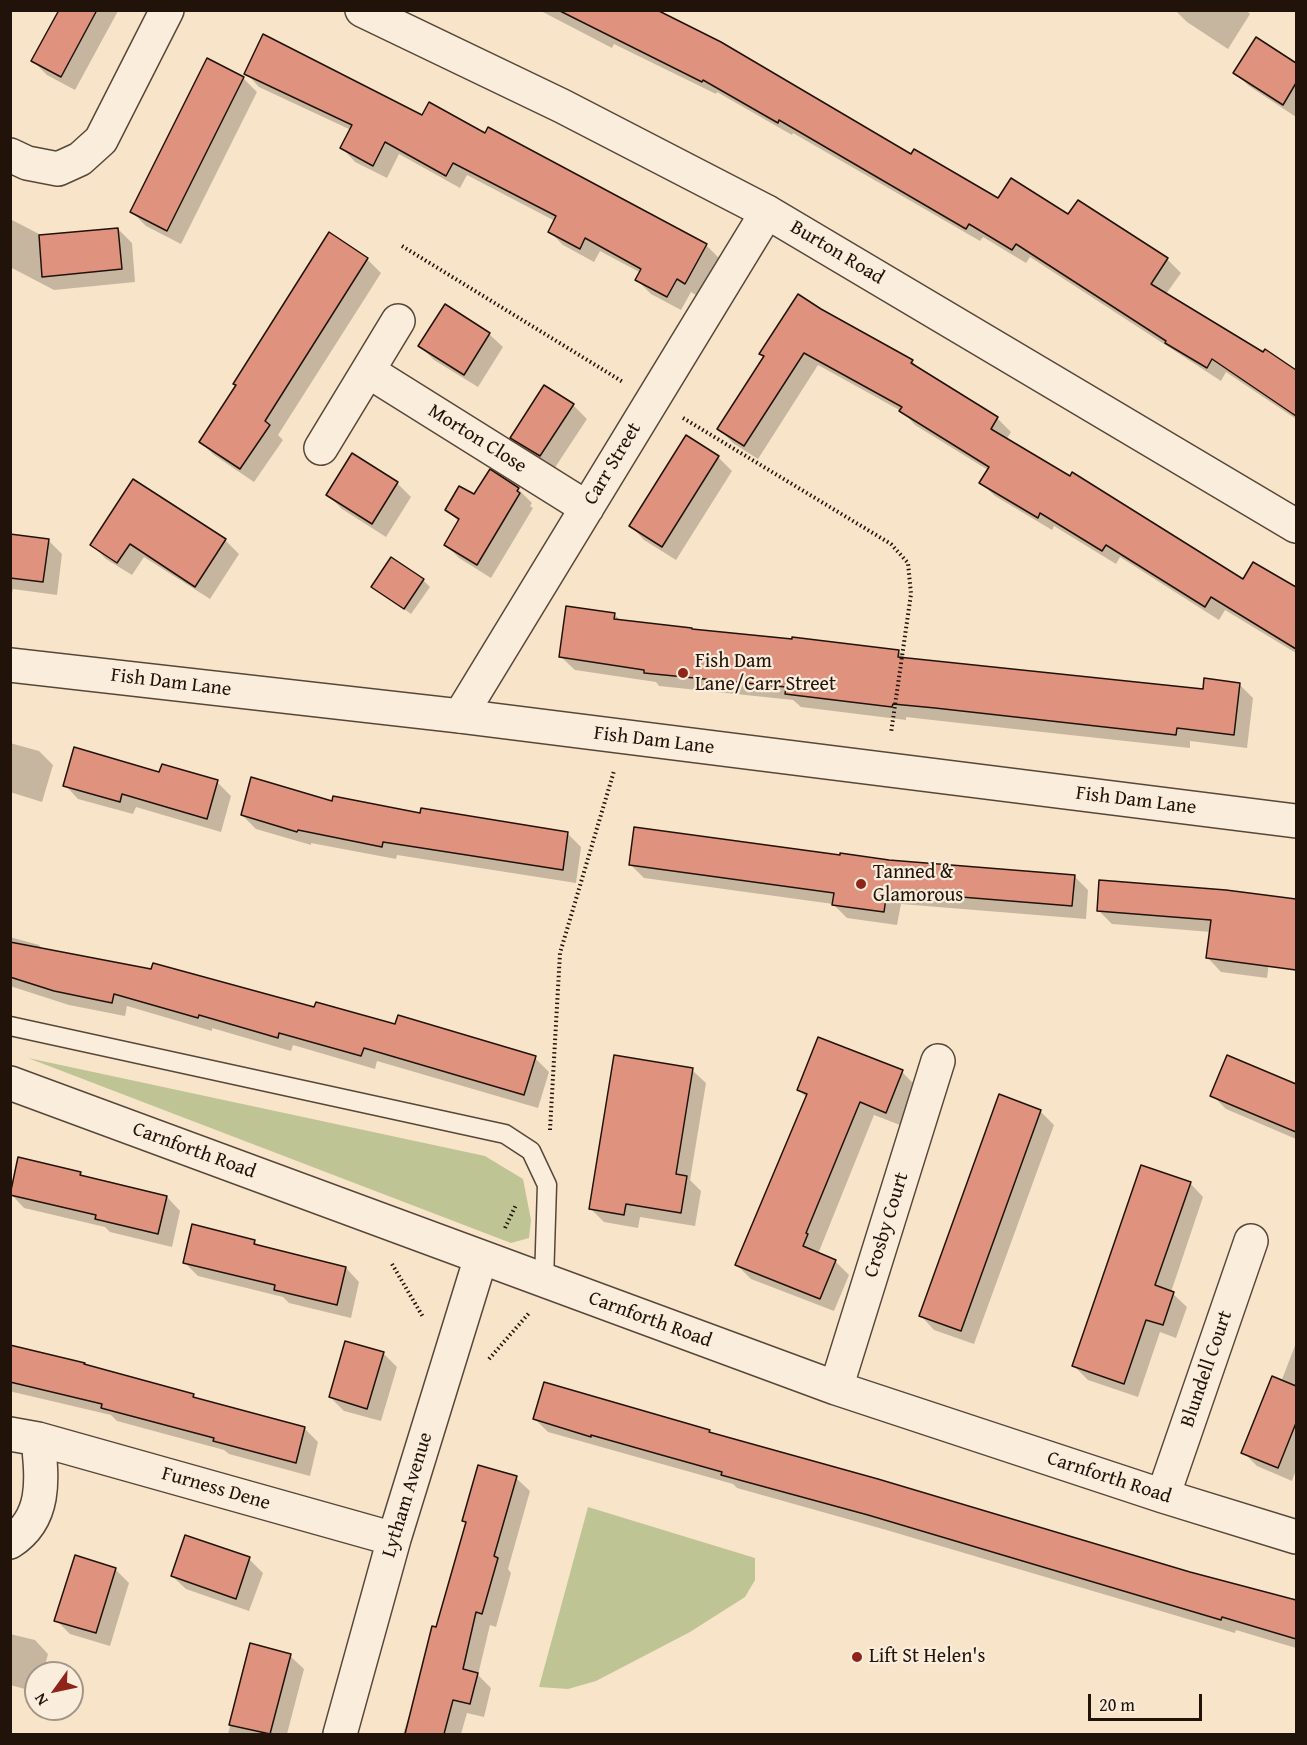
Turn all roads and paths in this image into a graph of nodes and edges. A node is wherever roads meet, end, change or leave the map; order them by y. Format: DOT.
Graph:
graph roads {
  1 [pos="167,10"];
  2 [pos="362,10"];
  3 [pos="10,154"];
  4 [pos="767,212"];
  5 [pos="402,246"];
  6 [pos="398,321"];
  7 [pos="368,371"];
  8 [pos="652,400"];
  9 [pos="321,448"];
  10 [pos="587,508"];
  11 [pos="1296,526"];
  12 [pos="10,665"];
  13 [pos="460,716"];
  14 [pos="624,737"];
  15 [pos="886,769"];
  16 [pos="1296,821"];
  17 [pos="10,1026"];
  18 [pos="938,1061"];
  19 [pos="10,1083"];
  20 [pos="536,1163"];
  21 [pos="547,1185"];
  22 [pos="1251,1241"];
  23 [pos="485,1259"];
  24 [pos="392,1263"];
  25 [pos="544,1281"];
  26 [pos="449,1362"];
  27 [pos="836,1388"];
  28 [pos="24,1437"];
  29 [pos="1163,1496"];
  30 [pos="1296,1537"];
  31 [pos="394,1539"];
  32 [pos="10,1542"];
  33 [pos="340,1734"];
  1 -- 3 [label="street"];
  2 -- 4 [label="street, Burton Road"];
  4 -- 8 [label="street, Carr Street"];
  4 -- 11 [label="street, Burton Road"];
  5 -- 8 [label="path"];
  6 -- 7 [label="street"];
  7 -- 9 [label="street"];
  7 -- 10 [label="street, Morton Close"];
  8 -- 10 [label="street, Carr Street"];
  8 -- 15 [label="path"];
  10 -- 13 [label="street, Carr Street"];
  12 -- 13 [label="street, Fish Dam Lane"];
  13 -- 14 [label="street, Fish Dam Lane"];
  14 -- 15 [label="street, Fish Dam Lane"];
  14 -- 21 [label="path"];
  15 -- 16 [label="street, Fish Dam Lane"];
  17 -- 20 [label="lane"];
  18 -- 27 [label="street, Crosby Court"];
  19 -- 23 [label="street, Carnforth Road"];
  20 -- 21 [label="lane"];
  20 -- 23 [label="path"];
  21 -- 25 [label="lane"];
  22 -- 29 [label="street, Blundell Court"];
  23 -- 25 [label="street, Carnforth Road"];
  23 -- 26 [label="street, Lytham Avenue"];
  24 -- 26 [label="path"];
  25 -- 27 [label="street, Carnforth Road"];
  26 -- 31 [label="street, Lytham Avenue"];
  27 -- 29 [label="street, Carnforth Road"];
  28 -- 31 [label="street, Furness Dene"];
  28 -- 32 [label="street, Furness Dene"];
  29 -- 30 [label="street, Carnforth Road"];
  31 -- 33 [label="street, Lytham Avenue"];
}
